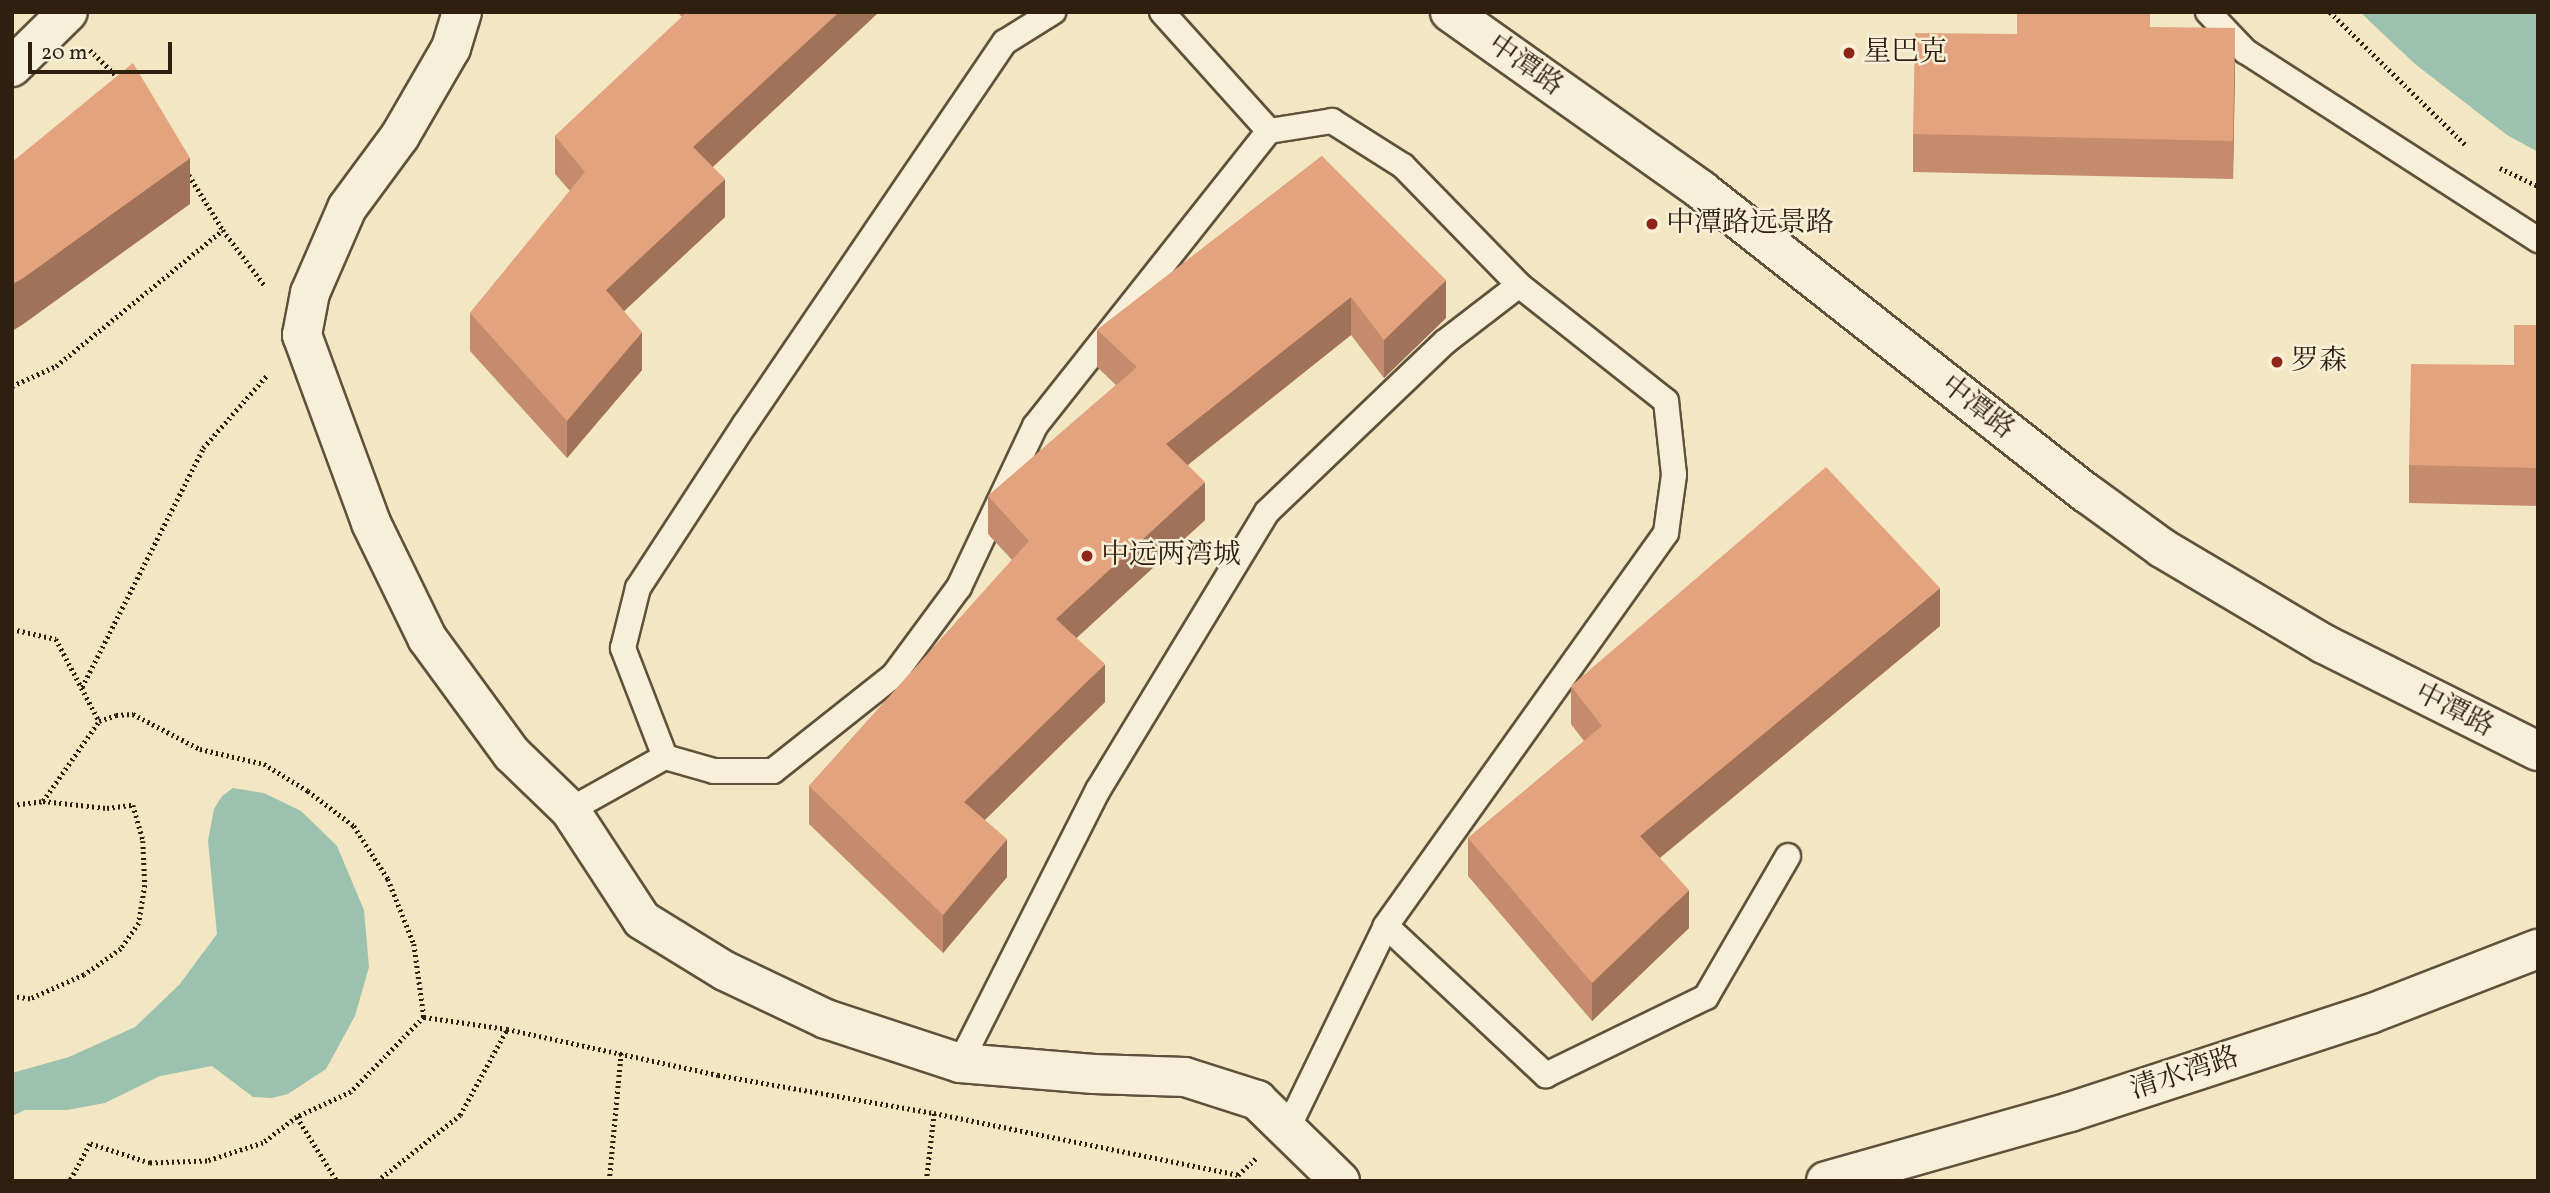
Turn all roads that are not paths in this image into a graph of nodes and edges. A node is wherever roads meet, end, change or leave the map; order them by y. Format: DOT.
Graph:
graph roads {
  1 [pos="462,12"];
  2 [pos="1053,12"];
  3 [pos="1162,12"];
  4 [pos="1450,12"];
  5 [pos="2208,12"];
  6 [pos="64,17"];
  7 [pos="12,67"];
  8 [pos="1269,131"];
  9 [pos="2538,240"];
  10 [pos="1520,285"];
  11 [pos="2538,751"];
  12 [pos="665,757"];
  13 [pos="570,810"];
  14 [pos="1788,856"];
  15 [pos="1386,926"];
  16 [pos="2538,949"];
  17 [pos="960,1063"];
  18 [pos="1287,1128"];
  19 [pos="1340,1181"];
  20 [pos="1826,1181"];
  1 -- 13 [label="street"];
  2 -- 12 [label="lane"];
  3 -- 8 [label="lane"];
  4 -- 11 [label="street, 中潭路"];
  5 -- 9 [label="lane"];
  6 -- 7 [label="street"];
  8 -- 10 [label="lane"];
  8 -- 12 [label="lane"];
  10 -- 15 [label="lane"];
  10 -- 17 [label="lane"];
  12 -- 13 [label="lane"];
  13 -- 17 [label="street"];
  14 -- 15 [label="lane"];
  15 -- 18 [label="lane"];
  16 -- 20 [label="street, 清水湾路"];
  17 -- 18 [label="street"];
  18 -- 19 [label="street"];
}
